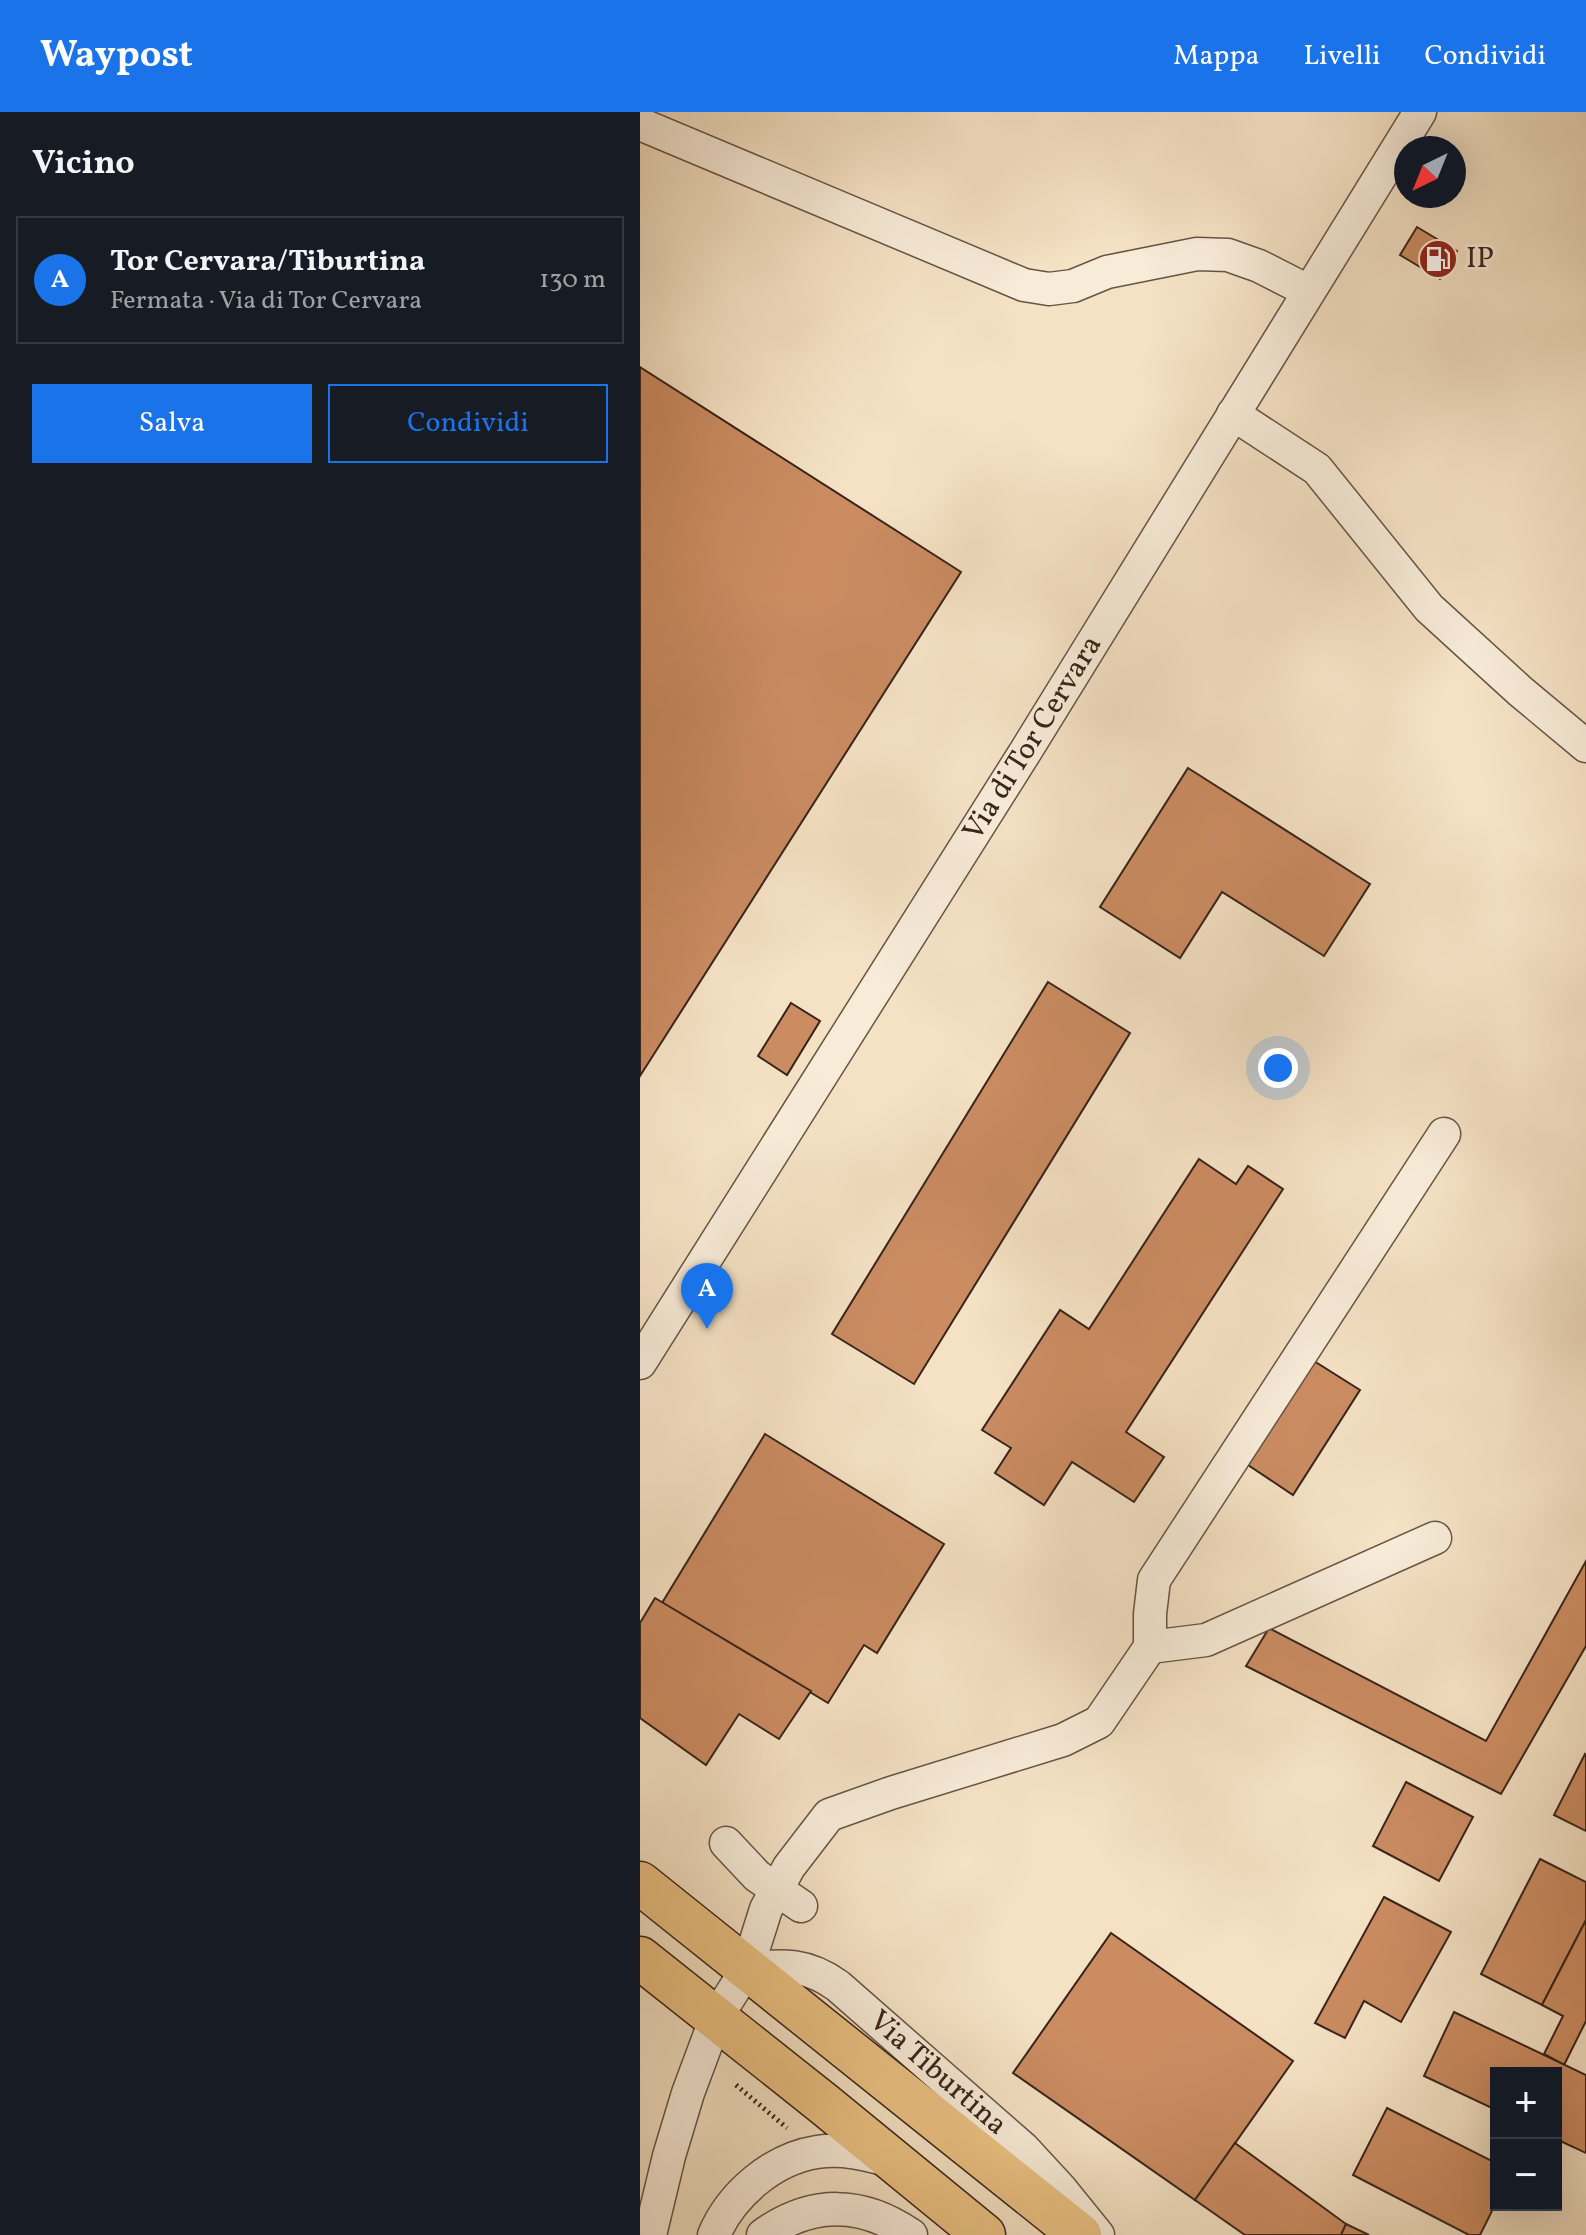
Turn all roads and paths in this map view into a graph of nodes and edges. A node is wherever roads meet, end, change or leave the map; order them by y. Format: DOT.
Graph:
graph roads {
  1 [pos="1420,112"];
  2 [pos="640,124"];
  3 [pos="1308,291"];
  4 [pos="1233,414"];
  5 [pos="1586,746"];
  6 [pos="1444,1134"];
  7 [pos="640,1363"];
  8 [pos="1435,1538"];
  9 [pos="1150,1647"];
  10 [pos="726,1843"];
  11 [pos="640,1883"];
  12 [pos="788,1897"];
  13 [pos="640,1958"];
  14 [pos="747,1969"];
  15 [pos="716,2018"];
  16 [pos="733,2083"];
  17 [pos="797,2136"];
  18 [pos="895,2163"];
  19 [pos="650,2235"];
  20 [pos="714,2235"];
  21 [pos="763,2235"];
  22 [pos="911,2235"];
  23 [pos="984,2235"];
  24 [pos="1080,2235"];
  25 [pos="1098,2235"];
  1 -- 3 [label="street, Via di Tor Cervara"];
  2 -- 3 [label="street"];
  3 -- 4 [label="street, Via di Tor Cervara"];
  4 -- 5 [label="street"];
  4 -- 7 [label="street, Via di Tor Cervara"];
  6 -- 9 [label="street"];
  8 -- 9 [label="street"];
  9 -- 12 [label="street"];
  10 -- 12 [label="street"];
  11 -- 14 [label="main road, Via Tiburtina"];
  12 -- 14 [label="street"];
  13 -- 15 [label="main road"];
  14 -- 15 [label="street"];
  14 -- 24 [label="main road, Via Tiburtina"];
  14 -- 25 [label="street, Via Tiburtina"];
  15 -- 18 [label="main road"];
  15 -- 19 [label="street"];
  16 -- 17 [label="path"];
  18 -- 20 [label="street"];
  18 -- 23 [label="main road"];
  21 -- 22 [label="street"];
}
